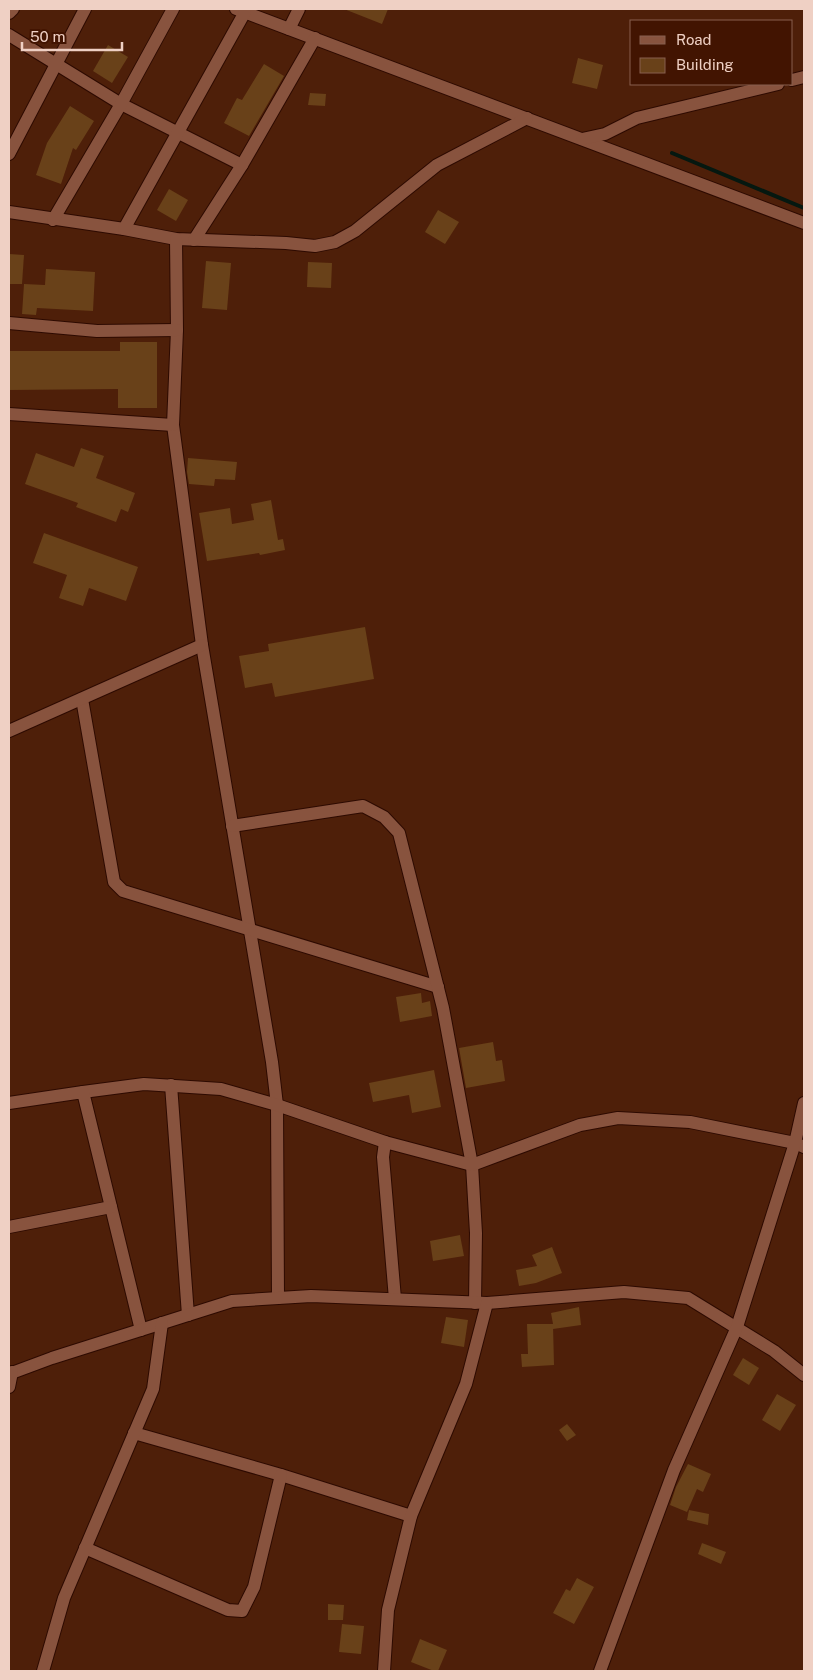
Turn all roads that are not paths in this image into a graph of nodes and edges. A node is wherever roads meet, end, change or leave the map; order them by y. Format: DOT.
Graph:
graph roads {
  1 [pos="13,9"];
  2 [pos="85,9"];
  3 [pos="173,9"];
  4 [pos="299,9"];
  5 [pos="240,10"];
  6 [pos="9,13"];
  7 [pos="289,29"];
  8 [pos="9,34"];
  9 [pos="315,38"];
  10 [pos="56,64"];
  11 [pos="774,85"];
  12 [pos="121,104"];
  13 [pos="527,118"];
  14 [pos="179,132"];
  15 [pos="582,139"];
  16 [pos="9,154"];
  17 [pos="242,165"];
  18 [pos="9,212"];
  19 [pos="54,220"];
  20 [pos="804,223"];
  21 [pos="124,229"];
  22 [pos="176,239"];
  23 [pos="194,240"];
  24 [pos="9,323"];
  25 [pos="177,330"];
  26 [pos="9,414"];
  27 [pos="173,424"];
  28 [pos="202,645"];
  29 [pos="82,699"];
  30 [pos="9,731"];
  31 [pos="232,826"];
  32 [pos="250,930"];
  33 [pos="438,987"];
  34 [pos="171,1085"];
  35 [pos="83,1092"];
  36 [pos="9,1103"];
  37 [pos="804,1103"];
  38 [pos="277,1105"];
  39 [pos="385,1142"];
  40 [pos="799,1145"];
  41 [pos="472,1165"];
  42 [pos="111,1207"];
  43 [pos="9,1227"];
  44 [pos="278,1298"];
  45 [pos="395,1300"];
  46 [pos="481,1303"];
  47 [pos="188,1315"];
  48 [pos="162,1323"];
  49 [pos="737,1327"];
  50 [pos="141,1330"];
  51 [pos="802,1368"];
  52 [pos="11,1373"];
  53 [pos="9,1387"];
  54 [pos="134,1433"];
  55 [pos="281,1475"];
  56 [pos="411,1516"];
  57 [pos="86,1548"];
  58 [pos="43,1671"];
  59 [pos="384,1671"];
  60 [pos="600,1671"];
  1 -- 6 [label="street"];
  2 -- 10 [label="street"];
  3 -- 12 [label="street"];
  4 -- 7 [label="street"];
  5 -- 7 [label="street"];
  5 -- 14 [label="street"];
  7 -- 9 [label="street"];
  8 -- 10 [label="street"];
  9 -- 13 [label="street"];
  9 -- 17 [label="street"];
  10 -- 12 [label="street"];
  10 -- 16 [label="street"];
  11 -- 15 [label="street"];
  12 -- 14 [label="street"];
  12 -- 19 [label="street"];
  13 -- 15 [label="street"];
  13 -- 23 [label="street"];
  14 -- 17 [label="street"];
  14 -- 21 [label="street"];
  15 -- 20 [label="street"];
  17 -- 23 [label="street"];
  18 -- 19 [label="street"];
  19 -- 21 [label="street"];
  21 -- 22 [label="street"];
  22 -- 23 [label="street"];
  22 -- 25 [label="street"];
  24 -- 25 [label="street"];
  25 -- 27 [label="street"];
  26 -- 27 [label="street"];
  27 -- 28 [label="street"];
  28 -- 29 [label="street"];
  28 -- 31 [label="street"];
  29 -- 30 [label="street"];
  29 -- 32 [label="street"];
  31 -- 32 [label="street"];
  31 -- 33 [label="street"];
  32 -- 33 [label="street"];
  32 -- 38 [label="street"];
  33 -- 41 [label="street"];
  34 -- 35 [label="street"];
  34 -- 38 [label="street"];
  34 -- 47 [label="street"];
  35 -- 36 [label="street"];
  35 -- 42 [label="street"];
  37 -- 40 [label="street"];
  38 -- 39 [label="street"];
  38 -- 44 [label="street"];
  39 -- 41 [label="street"];
  39 -- 45 [label="street"];
  40 -- 41 [label="street"];
  40 -- 49 [label="street"];
  41 -- 46 [label="street"];
  42 -- 43 [label="street"];
  42 -- 50 [label="street"];
  44 -- 45 [label="street"];
  44 -- 47 [label="street"];
  45 -- 46 [label="street"];
  46 -- 49 [label="street"];
  46 -- 56 [label="street"];
  47 -- 48 [label="street"];
  48 -- 50 [label="street"];
  48 -- 54 [label="street"];
  49 -- 51 [label="street"];
  49 -- 60 [label="street"];
  50 -- 52 [label="street"];
  52 -- 53 [label="street"];
  54 -- 55 [label="street"];
  54 -- 57 [label="street"];
  55 -- 56 [label="street"];
  55 -- 57 [label="street"];
  56 -- 59 [label="street"];
  57 -- 58 [label="street"];
}
